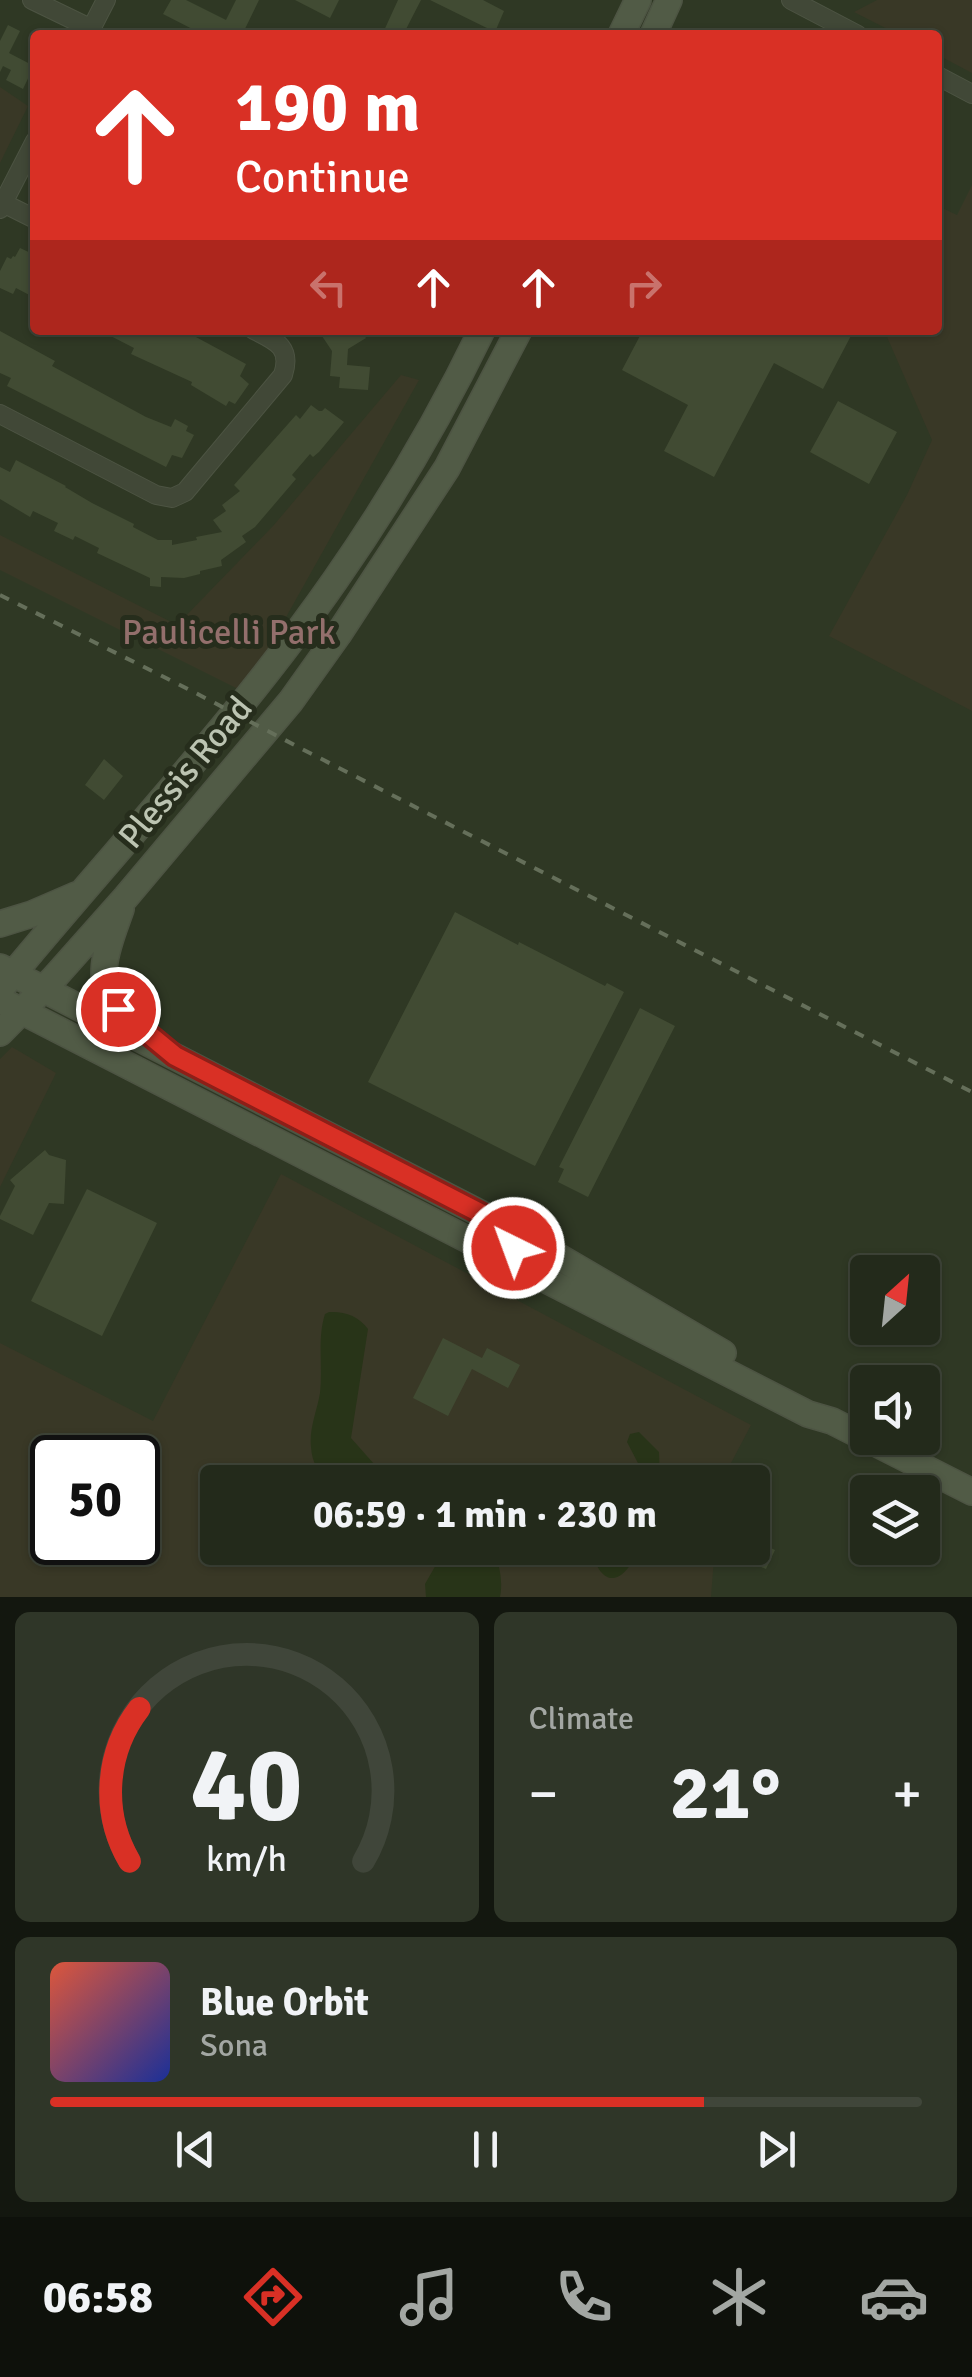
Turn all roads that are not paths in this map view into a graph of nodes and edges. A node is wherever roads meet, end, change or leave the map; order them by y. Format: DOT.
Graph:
graph roads {
  1 [pos="32,0"];
  2 [pos="106,0"];
  3 [pos="638,0"];
  4 [pos="670,0"];
  5 [pos="791,0"];
  6 [pos="86,30"];
  7 [pos="91,30"];
  8 [pos="623,30"];
  9 [pos="655,30"];
  10 [pos="848,30"];
  11 [pos="942,78"];
  12 [pos="972,94"];
  13 [pos="30,151"];
  14 [pos="2,206"];
  15 [pos="30,217"];
  16 [pos="264,335"];
  17 [pos="479,335"];
  18 [pos="516,335"];
  19 [pos="0,414"];
  20 [pos="81,893"];
  21 [pos="126,897"];
  22 [pos="0,924"];
  23 [pos="4,977"];
  24 [pos="42,989"];
  25 [pos="11,1005"];
  26 [pos="0,1033"];
  27 [pos="175,1056"];
  28 [pos="266,1102"];
  29 [pos="250,1129"];
  30 [pos="511,1229"];
  31 [pos="511,1260"];
  32 [pos="832,1421"];
  33 [pos="972,1492"];
  1 -- 6 [label="street"];
  2 -- 7 [label="street"];
  3 -- 8 [label="main road"];
  4 -- 9 [label="main road"];
  5 -- 10 [label="street"];
  11 -- 12 [label="street"];
  13 -- 14 [label="street"];
  14 -- 15 [label="street"];
  16 -- 19 [label="street"];
  17 -- 20 [label="main road, Plessis Road"];
  18 -- 21 [label="main road, Plessis Road"];
  20 -- 22 [label="main road"];
  20 -- 23 [label="main road, Plessis Road"];
  21 -- 24 [label="main road, Plessis Road"];
  21 -- 27 [label="main road"];
  23 -- 24 [label="main road"];
  24 -- 25 [label="main road, Plessis Road"];
  24 -- 27 [label="main road"];
  25 -- 26 [label="main road, Plessis Road"];
  25 -- 29 [label="main road"];
  27 -- 28 [label="main road"];
  28 -- 29 [label="main road"];
  28 -- 30 [label="main road"];
  29 -- 31 [label="main road"];
  30 -- 31 [label="main road"];
  30 -- 32 [label="main road"];
  31 -- 32 [label="main road"];
  32 -- 33 [label="main road"];
}
